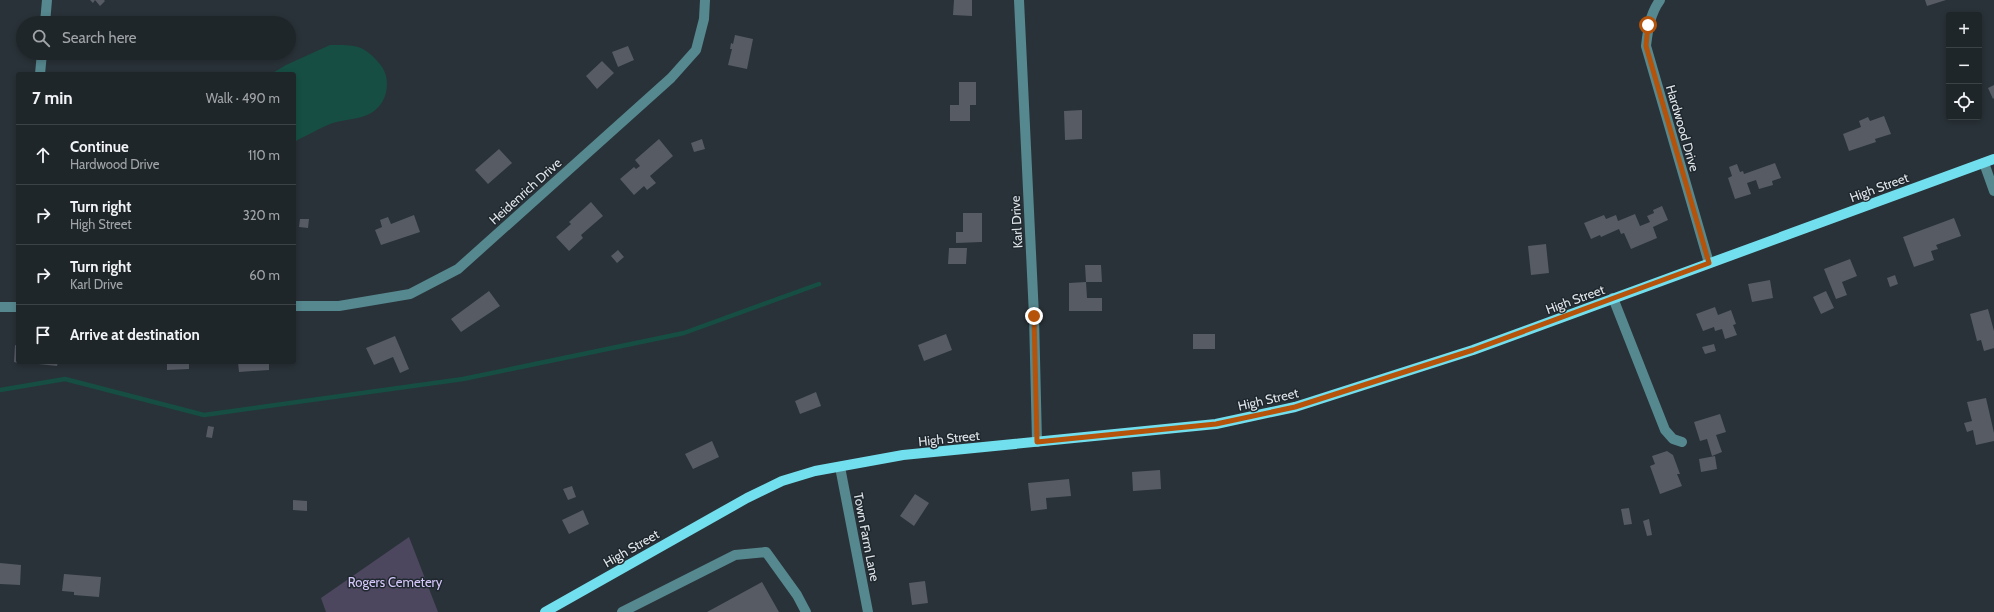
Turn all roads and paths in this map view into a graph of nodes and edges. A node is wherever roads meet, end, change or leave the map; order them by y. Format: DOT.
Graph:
graph roads {
  1 [pos="47,0"];
  2 [pos="705,0"];
  3 [pos="1019,0"];
  4 [pos="1660,0"];
  5 [pos="46,16"];
  6 [pos="41,60"];
  7 [pos="40,72"];
  8 [pos="1994,159"];
  9 [pos="1984,163"];
  10 [pos="1994,191"];
  11 [pos="1709,263"];
  12 [pos="1613,298"];
  13 [pos="296,306"];
  14 [pos="16,307"];
  15 [pos="0,308"];
  16 [pos="1037,442"];
  17 [pos="1682,442"];
  18 [pos="840,467"];
  19 [pos="545,612"];
  20 [pos="622,612"];
  21 [pos="806,612"];
  22 [pos="868,612"];
  1 -- 5 [label="street"];
  2 -- 13 [label="street, Heidenrich Drive"];
  3 -- 16 [label="street, Karl Drive"];
  4 -- 11 [label="street, Hardwood Drive"];
  6 -- 7 [label="street"];
  8 -- 9 [label="main road, High Street"];
  9 -- 10 [label="street"];
  9 -- 11 [label="main road, High Street"];
  11 -- 12 [label="main road, High Street"];
  12 -- 16 [label="main road, High Street"];
  12 -- 17 [label="street"];
  14 -- 15 [label="street"];
  16 -- 18 [label="main road, High Street"];
  18 -- 19 [label="main road, High Street"];
  18 -- 22 [label="street, Town Farm Lane"];
  20 -- 21 [label="street"];
}
